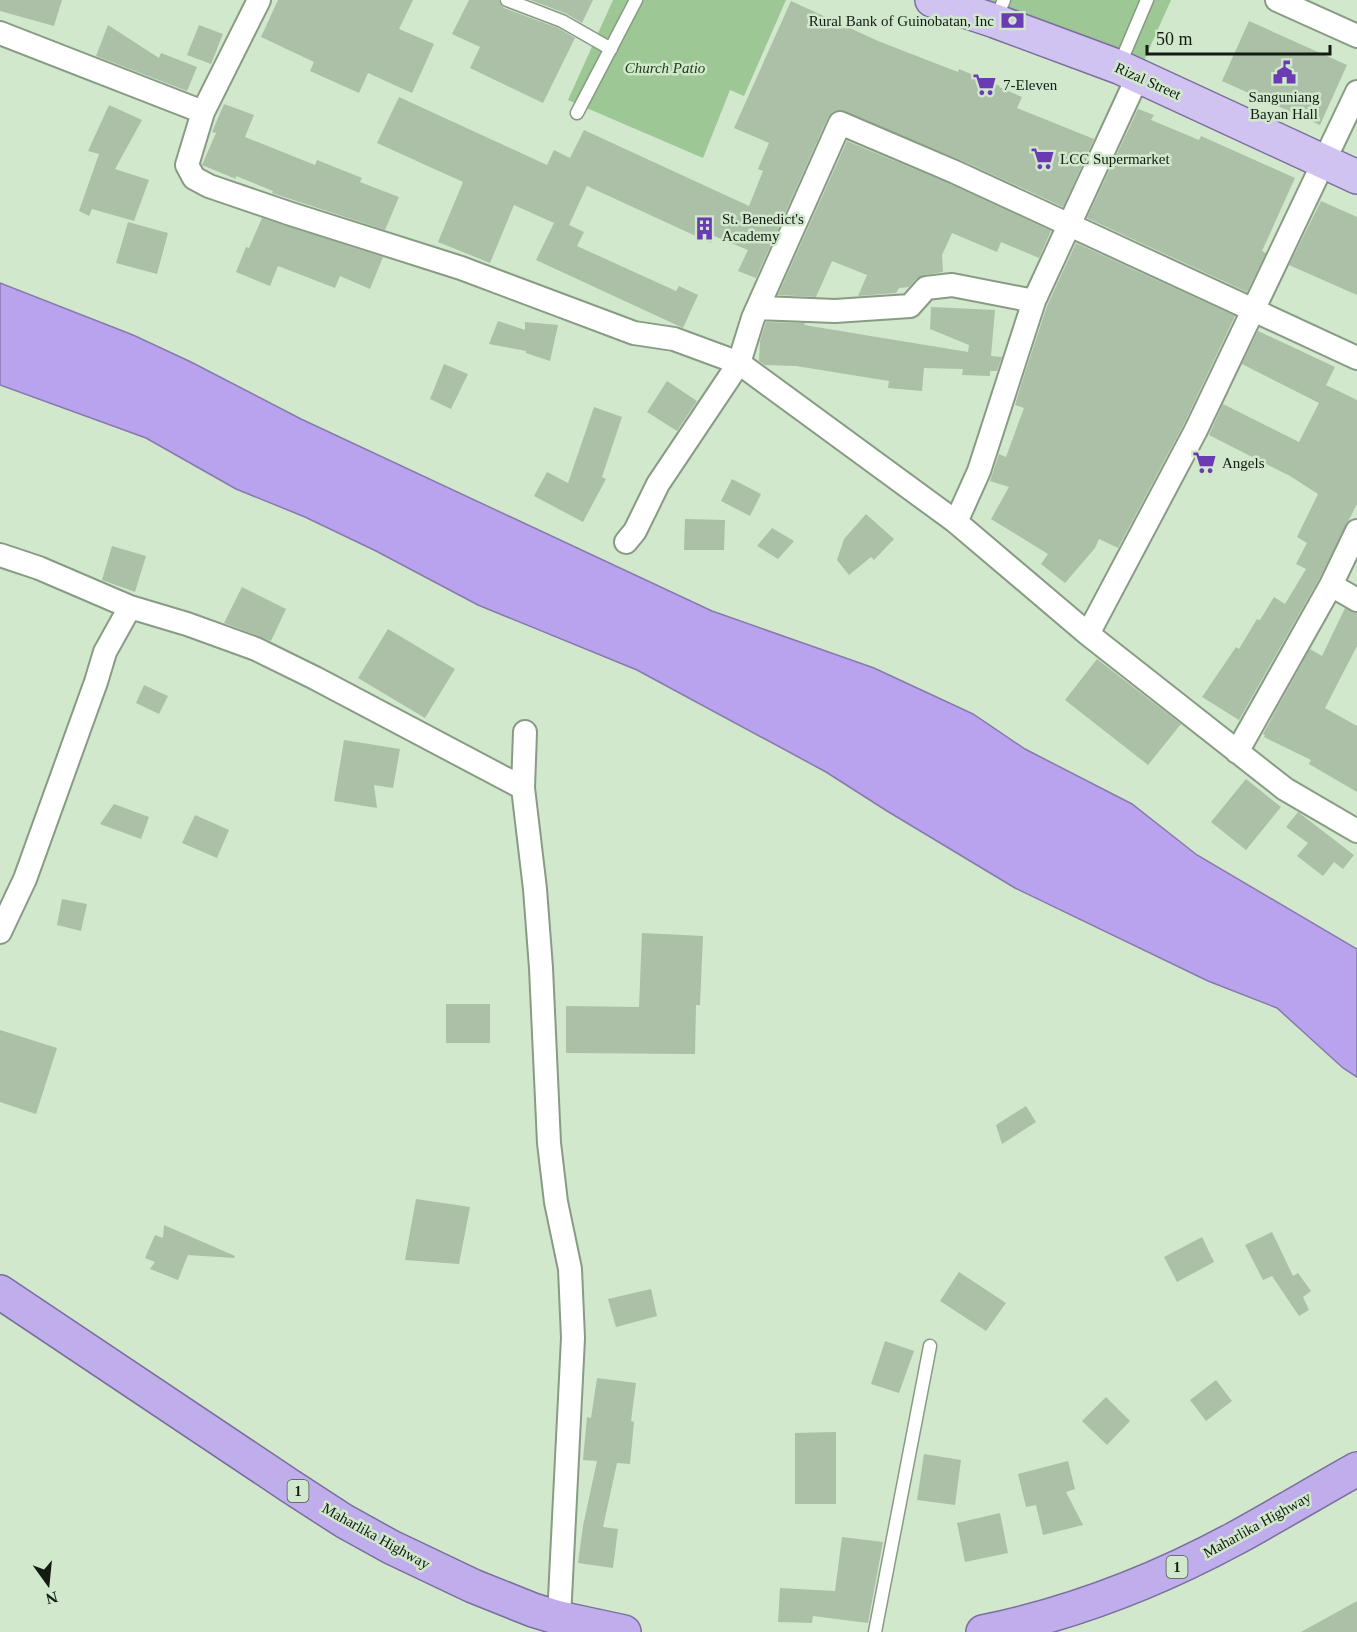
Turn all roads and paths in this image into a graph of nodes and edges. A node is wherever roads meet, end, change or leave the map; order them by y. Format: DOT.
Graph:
graph roads {
  1 [pos="259,0"];
  2 [pos="507,0"];
  3 [pos="636,0"];
  4 [pos="932,0"];
  5 [pos="1147,0"];
  6 [pos="1278,0"];
  7 [pos="1000,10"];
  8 [pos="0,33"];
  9 [pos="1357,36"];
  10 [pos="611,49"];
  11 [pos="1129,72"];
  12 [pos="1357,92"];
  13 [pos="203,112"];
  14 [pos="577,113"];
  15 [pos="1323,162"];
  16 [pos="1357,177"];
  17 [pos="1068,224"];
  18 [pos="1034,301"];
  19 [pos="759,308"];
  20 [pos="1254,309"];
  21 [pos="1357,358"];
  22 [pos="740,363"];
  23 [pos="956,522"];
  24 [pos="1357,531"];
  25 [pos="626,543"];
  26 [pos="0,555"];
  27 [pos="1331,585"];
  28 [pos="1357,600"];
  29 [pos="130,607"];
  30 [pos="1088,634"];
  31 [pos="525,732"];
  32 [pos="1238,752"];
  33 [pos="523,788"];
  34 [pos="1357,831"];
  35 [pos="0,932"];
  36 [pos="0,1292"];
  37 [pos="930,1346"];
  38 [pos="1357,1469"];
  39 [pos="559,1618"];
  40 [pos="624,1632"];
  41 [pos="875,1632"];
  42 [pos="984,1632"];
  1 -- 13 [label="street"];
  2 -- 10 [label="lane"];
  3 -- 10 [label="lane"];
  4 -- 7 [label="main road, Rizal Street"];
  5 -- 11 [label="lane"];
  6 -- 9 [label="street"];
  7 -- 11 [label="main road, Rizal Street"];
  8 -- 13 [label="street"];
  10 -- 14 [label="lane"];
  11 -- 15 [label="main road, Rizal Street"];
  11 -- 17 [label="street"];
  12 -- 15 [label="street"];
  13 -- 22 [label="street"];
  15 -- 16 [label="main road, Rizal Street"];
  15 -- 20 [label="street"];
  17 -- 18 [label="street"];
  17 -- 19 [label="street"];
  17 -- 20 [label="street"];
  18 -- 19 [label="street"];
  18 -- 23 [label="street"];
  19 -- 22 [label="street"];
  20 -- 21 [label="street"];
  20 -- 30 [label="street"];
  22 -- 23 [label="street"];
  22 -- 25 [label="street"];
  23 -- 30 [label="street"];
  24 -- 27 [label="street"];
  26 -- 29 [label="street"];
  27 -- 28 [label="street"];
  27 -- 32 [label="street"];
  29 -- 33 [label="street"];
  29 -- 35 [label="street"];
  30 -- 32 [label="street"];
  31 -- 33 [label="street"];
  32 -- 34 [label="street"];
  33 -- 39 [label="street"];
  36 -- 39 [label="highway, Maharlika Highway / 1"];
  37 -- 41 [label="lane"];
  38 -- 42 [label="highway, Maharlika Highway / 1"];
  39 -- 40 [label="highway, Maharlika Highway / 1"];
}
